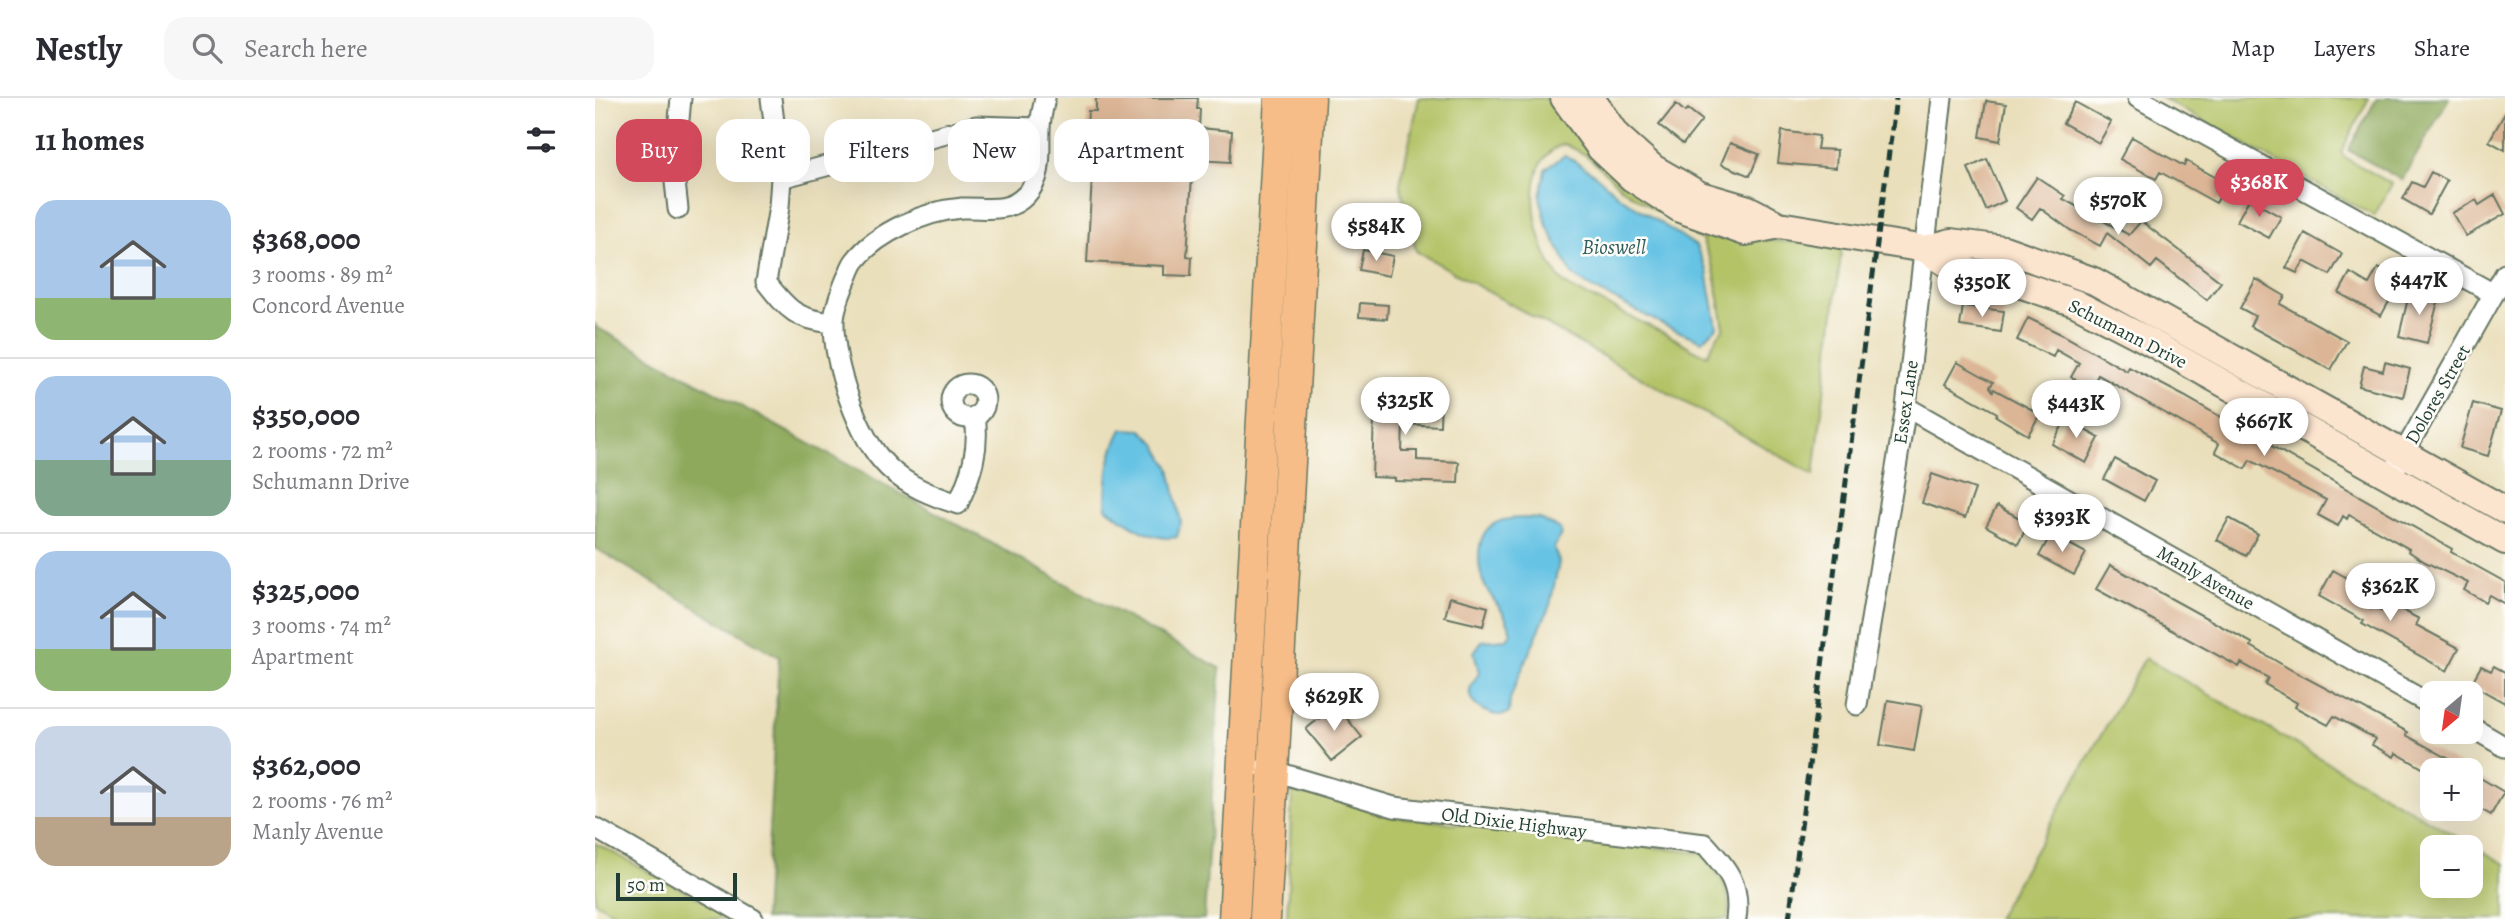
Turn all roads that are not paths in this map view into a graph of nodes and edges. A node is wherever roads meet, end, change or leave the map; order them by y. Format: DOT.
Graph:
graph roads {
  1 [pos="681,98"];
  2 [pos="771,98"];
  3 [pos="1045,98"];
  4 [pos="1280,98"];
  5 [pos="1310,98"];
  6 [pos="1564,98"];
  7 [pos="1591,98"];
  8 [pos="1942,98"];
  9 [pos="2138,98"];
  10 [pos="774,119"];
  11 [pos="1040,128"];
  12 [pos="948,133"];
  13 [pos="1040,166"];
  14 [pos="810,170"];
  15 [pos="781,182"];
  16 [pos="1033,182"];
  17 [pos="678,209"];
  18 [pos="1779,225"];
  19 [pos="1925,249"];
  20 [pos="2505,274"];
  21 [pos="2094,281"];
  22 [pos="2494,294"];
  23 [pos="2082,306"];
  24 [pos="834,323"];
  25 [pos="2246,365"];
  26 [pos="2234,389"];
  27 [pos="1906,407"];
  28 [pos="975,416"];
  29 [pos="2404,453"];
  30 [pos="2390,477"];
  31 [pos="2505,510"];
  32 [pos="2505,541"];
  33 [pos="2420,699"];
  34 [pos="1857,705"];
  35 [pos="2483,734"];
  36 [pos="2505,747"];
  37 [pos="1243,761"];
  38 [pos="1274,771"];
  39 [pos="595,828"];
  40 [pos="753,919"];
  41 [pos="1234,919"];
  42 [pos="1265,919"];
  43 [pos="1736,919"];
  1 -- 17 [label="street"];
  2 -- 10 [label="street"];
  3 -- 11 [label="street"];
  4 -- 37 [label="main road"];
  5 -- 38 [label="main road"];
  6 -- 18 [label="street, Schumann Drive"];
  7 -- 18 [label="street, Schumann Drive"];
  8 -- 19 [label="street, Essex Lane"];
  9 -- 22 [label="street"];
  11 -- 13 [label="street"];
  12 -- 14 [label="street"];
  15 -- 24 [label="street"];
  16 -- 24 [label="street"];
  18 -- 19 [label="street, Schumann Drive"];
  19 -- 21 [label="street, Schumann Drive"];
  19 -- 23 [label="street, Schumann Drive"];
  19 -- 27 [label="street, Essex Lane"];
  20 -- 22 [label="street, Dolores Street"];
  21 -- 23 [label="street"];
  21 -- 25 [label="street, Schumann Drive"];
  22 -- 29 [label="street, Dolores Street"];
  23 -- 26 [label="street, Schumann Drive"];
  24 -- 28 [label="street"];
  25 -- 26 [label="street"];
  25 -- 29 [label="street, Schumann Drive"];
  26 -- 30 [label="street, Schumann Drive"];
  27 -- 33 [label="street, Manly Avenue"];
  27 -- 34 [label="street, Essex Lane"];
  29 -- 30 [label="street, Dolores Street"];
  29 -- 31 [label="street, Schumann Drive"];
  30 -- 32 [label="street, Schumann Drive"];
  35 -- 36 [label="street"];
  37 -- 38 [label="street, Old Dixie Highway"];
  37 -- 41 [label="main road"];
  38 -- 42 [label="main road"];
  38 -- 43 [label="street, Old Dixie Highway"];
  39 -- 40 [label="street"];
}
